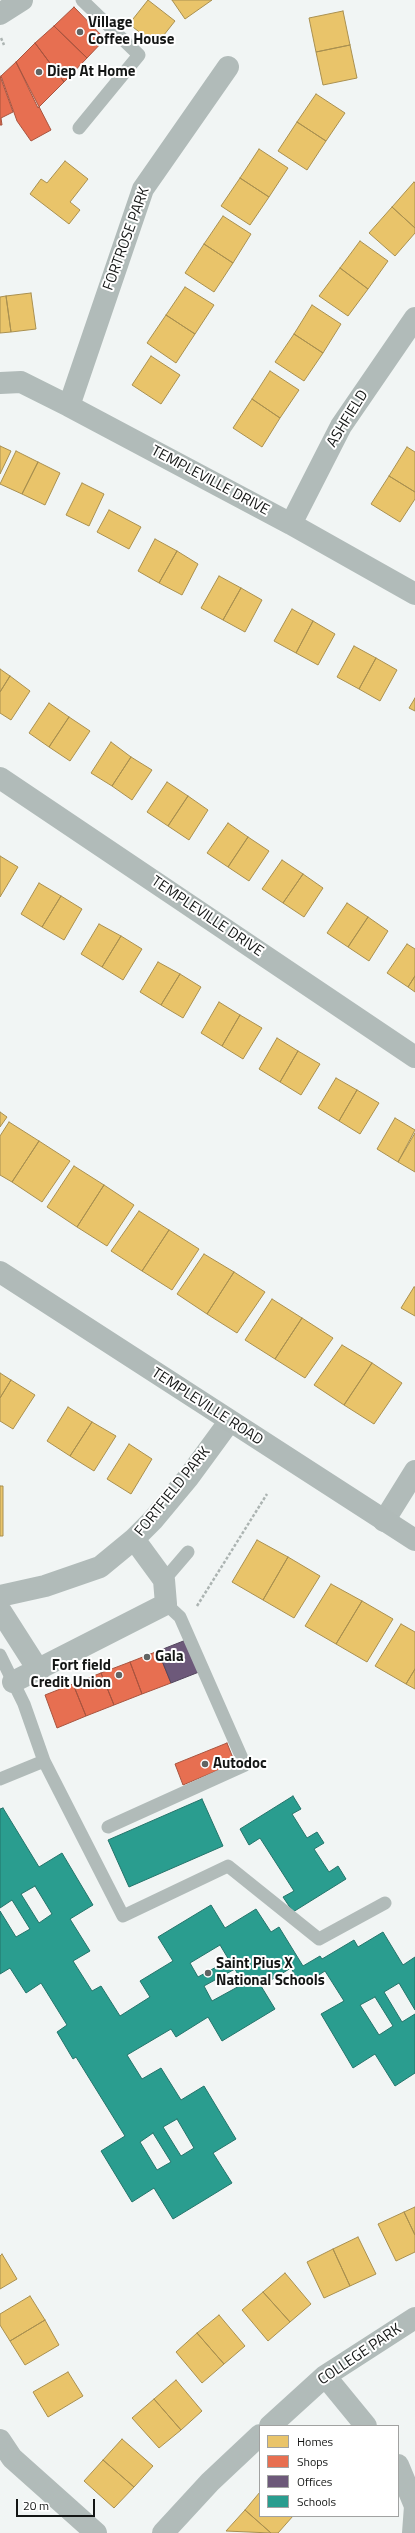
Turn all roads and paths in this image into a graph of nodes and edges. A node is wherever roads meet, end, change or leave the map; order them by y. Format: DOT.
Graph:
graph roads {
  1 [pos="22,0"];
  2 [pos="82,0"];
  3 [pos="0,14"];
  4 [pos="0,36"];
  5 [pos="4,45"];
  6 [pos="228,67"];
  7 [pos="79,128"];
  8 [pos="415,318"];
  9 [pos="0,382"];
  10 [pos="69,406"];
  11 [pos="291,524"];
  12 [pos="415,594"];
  13 [pos="0,778"];
  14 [pos="415,1057"];
  15 [pos="0,1272"];
  16 [pos="229,1422"];
  17 [pos="415,1470"];
  18 [pos="266,1494"];
  19 [pos="384,1521"];
  20 [pos="134,1539"];
  21 [pos="415,1540"];
  22 [pos="188,1552"];
  23 [pos="164,1580"];
  24 [pos="0,1596"];
  25 [pos="166,1604"];
  26 [pos="0,1610"];
  27 [pos="184,1626"];
  28 [pos="0,1654"];
  29 [pos="39,1671"];
  30 [pos="13,1682"];
  31 [pos="44,1761"];
  32 [pos="0,1779"];
  33 [pos="108,1827"];
  34 [pos="385,1903"];
  35 [pos="415,2318"];
  36 [pos="325,2376"];
  37 [pos="271,2425"];
  38 [pos="365,2425"];
  39 [pos="259,2437"];
  40 [pos="0,2440"];
  41 [pos="399,2468"];
  42 [pos="96,2533"];
  43 [pos="162,2533"];
  44 [pos="413,2533"];
  1 -- 3 [label="main road"];
  2 -- 7 [label="lane"];
  4 -- 5 [label="path"];
  6 -- 10 [label="street, FORTROSE PARK"];
  8 -- 11 [label="street, ASHFIELD"];
  9 -- 10 [label="street, TEMPLEVILLE DRIVE"];
  10 -- 11 [label="street, TEMPLEVILLE DRIVE"];
  11 -- 12 [label="street, TEMPLEVILLE DRIVE"];
  13 -- 14 [label="street, TEMPLEVILLE DRIVE"];
  15 -- 16 [label="main road, TEMPLEVILLE ROAD"];
  16 -- 19 [label="main road, TEMPLEVILLE ROAD"];
  16 -- 20 [label="street, FORTFIELD PARK"];
  17 -- 19 [label="street"];
  18 -- 27 [label="path"];
  19 -- 21 [label="main road, TEMPLEVILLE ROAD"];
  20 -- 23 [label="street"];
  20 -- 24 [label="street, FORTFIELD PARK"];
  22 -- 23 [label="lane"];
  23 -- 25 [label="street"];
  25 -- 27 [label="lane"];
  25 -- 29 [label="street"];
  26 -- 29 [label="street"];
  27 -- 33 [label="lane"];
  28 -- 30 [label="lane"];
  29 -- 30 [label="street"];
  30 -- 31 [label="lane"];
  31 -- 32 [label="lane"];
  31 -- 34 [label="lane"];
  35 -- 36 [label="street, COLLEGE PARK"];
  36 -- 37 [label="street, COLLEGE PARK"];
  36 -- 38 [label="street"];
  39 -- 43 [label="street"];
  40 -- 42 [label="street"];
  41 -- 44 [label="street"];
}
